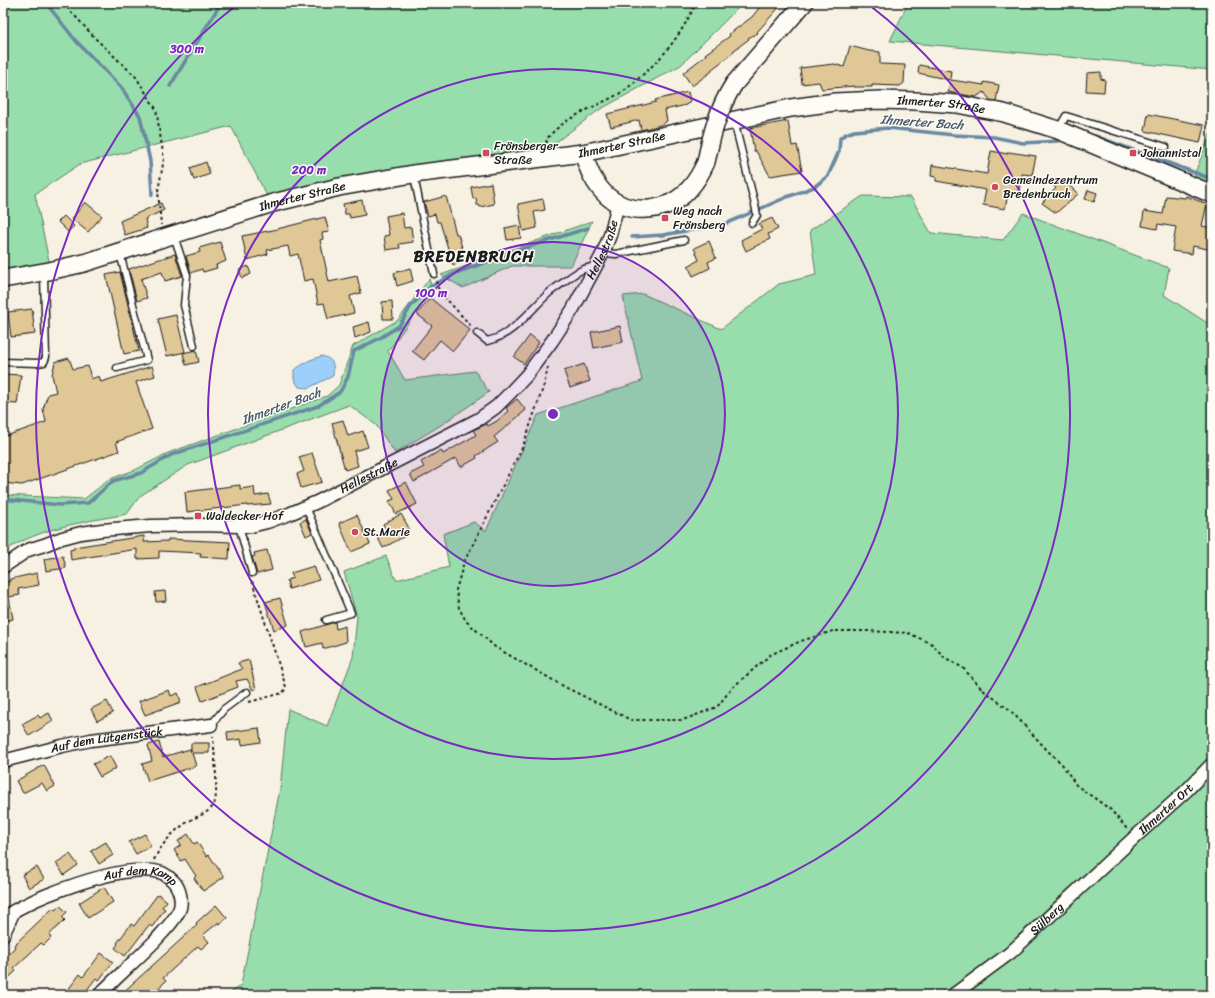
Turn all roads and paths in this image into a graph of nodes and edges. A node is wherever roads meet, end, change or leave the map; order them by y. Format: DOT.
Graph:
graph roads {
  1 [pos="63,3"];
  2 [pos="696,3"];
  3 [pos="804,3"];
  4 [pos="734,121"];
  5 [pos="1058,130"];
  6 [pos="546,140"];
  7 [pos="1166,147"];
  8 [pos="583,153"];
  9 [pos="413,174"];
  10 [pos="1212,194"];
  11 [pos="618,204"];
  12 [pos="752,223"];
  13 [pos="168,236"];
  14 [pos="684,240"];
  15 [pos="119,251"];
  16 [pos="603,253"];
  17 [pos="596,267"];
  18 [pos="44,272"];
  19 [pos="434,274"];
  20 [pos="3,279"];
  21 [pos="439,291"];
  22 [pos="478,332"];
  23 [pos="194,346"];
  24 [pos="3,362"];
  25 [pos="548,363"];
  26 [pos="117,368"];
  27 [pos="306,507"];
  28 [pos="239,526"];
  29 [pos="3,567"];
  30 [pos="251,575"];
  31 [pos="326,620"];
  32 [pos="247,692"];
  33 [pos="254,701"];
  34 [pos="211,726"];
  35 [pos="3,762"];
  36 [pos="1212,764"];
  37 [pos="1135,837"];
  38 [pos="149,870"];
  39 [pos="14,911"];
  40 [pos="3,917"];
  41 [pos="3,935"];
  42 [pos="99,995"];
  43 [pos="953,995"];
  1 -- 13 [label="path"];
  2 -- 6 [label="path"];
  3 -- 11 [label="main road, bridge"];
  4 -- 5 [label="main road, Ihmerter Straße"];
  4 -- 8 [label="main road, Ihmerter Straße"];
  4 -- 12 [label="lane"];
  5 -- 7 [label="lane"];
  5 -- 10 [label="main road, Ihmerter Straße"];
  8 -- 9 [label="main road, Ihmerter Straße"];
  8 -- 11 [label="main road"];
  9 -- 13 [label="main road, Ihmerter Straße"];
  9 -- 19 [label="lane"];
  11 -- 16 [label="street, Hellestraße"];
  13 -- 15 [label="main road, Ihmerter Straße"];
  13 -- 23 [label="lane"];
  14 -- 16 [label="lane"];
  15 -- 18 [label="main road, Ihmerter Straße"];
  15 -- 26 [label="lane"];
  16 -- 17 [label="street, Hellestraße"];
  17 -- 22 [label="lane"];
  17 -- 27 [label="street, Hellestraße"];
  18 -- 20 [label="main road, Ihmerter Straße"];
  18 -- 24 [label="lane"];
  21 -- 22 [label="path"];
  25 -- 37 [label="path"];
  27 -- 28 [label="street, Hellestraße"];
  27 -- 31 [label="lane"];
  28 -- 29 [label="street, Hellestraße"];
  28 -- 30 [label="lane"];
  30 -- 33 [label="path"];
  32 -- 34 [label="lane"];
  34 -- 35 [label="street, Auf dem Lütgenstück"];
  34 -- 38 [label="path"];
  36 -- 37 [label="street, Ihmerter Ort"];
  37 -- 43 [label="street, Sülberg"];
  38 -- 39 [label="street, Auf dem Kamp"];
  38 -- 42 [label="street, Auf dem Kamp"];
  39 -- 40 [label="street, Auf dem Kamp"];
  39 -- 41 [label="street"];
}
